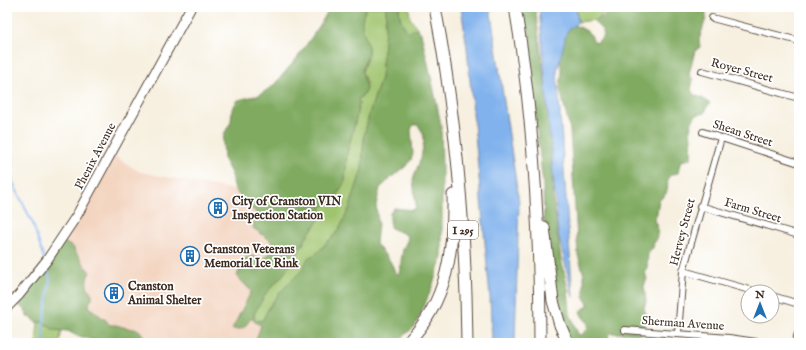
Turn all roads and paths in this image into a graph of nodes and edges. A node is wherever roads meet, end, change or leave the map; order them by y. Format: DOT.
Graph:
graph roads {
  1 [pos="191,7"];
  2 [pos="435,7"];
  3 [pos="515,7"];
  4 [pos="712,18"];
  5 [pos="799,41"];
  6 [pos="702,71"];
  7 [pos="799,98"];
  8 [pos="452,118"];
  9 [pos="703,132"];
  10 [pos="721,138"];
  11 [pos="533,144"];
  12 [pos="799,163"];
  13 [pos="700,206"];
  14 [pos="799,235"];
  15 [pos="682,270"];
  16 [pos="740,287"];
  17 [pos="780,298"];
  18 [pos="799,304"];
  19 [pos="7,307"];
  20 [pos="625,330"];
  21 [pos="678,333"];
  22 [pos="799,335"];
  23 [pos="408,343"];
  24 [pos="467,343"];
  25 [pos="540,343"];
  26 [pos="568,343"];
  27 [pos="763,343"];
  28 [pos="797,343"];
  1 -- 19 [label="main road, Phenix Avenue"];
  2 -- 8 [label="highway, I 295"];
  3 -- 11 [label="highway"];
  4 -- 5 [label="street"];
  6 -- 7 [label="street, Royer Street"];
  8 -- 23 [label="highway"];
  8 -- 24 [label="highway, I 295"];
  9 -- 10 [label="street, Shean Street"];
  10 -- 12 [label="street, Shean Street"];
  10 -- 13 [label="street, Hervey Street"];
  11 -- 25 [label="highway"];
  11 -- 26 [label="highway"];
  13 -- 14 [label="street, Farm Street"];
  13 -- 15 [label="street, Hervey Street"];
  15 -- 16 [label="street"];
  15 -- 21 [label="street, Hervey Street"];
  17 -- 18 [label="street"];
  20 -- 21 [label="street, Sherman Avenue"];
  21 -- 27 [label="street, Sherman Avenue"];
  22 -- 28 [label="main road"];
}
